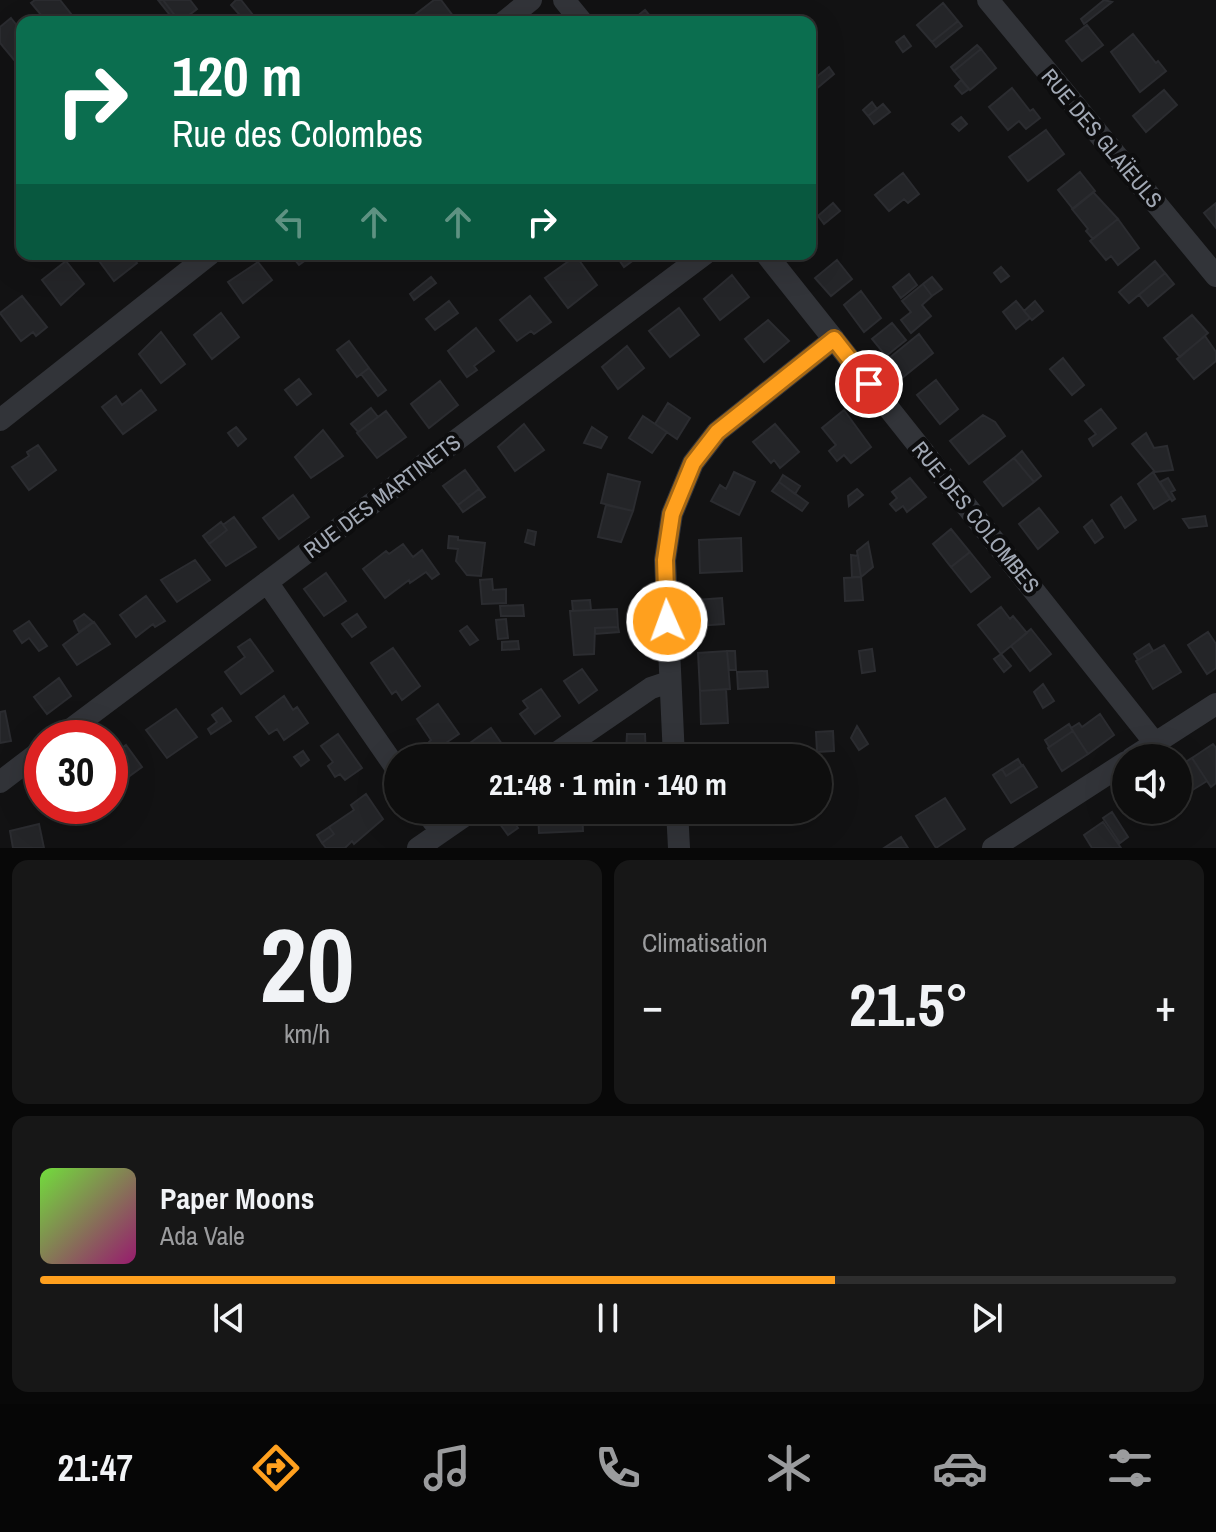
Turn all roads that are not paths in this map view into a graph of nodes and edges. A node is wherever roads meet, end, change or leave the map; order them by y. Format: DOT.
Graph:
graph roads {
  1 [pos="531,0"];
  2 [pos="564,0"];
  3 [pos="988,0"];
  4 [pos="511,16"];
  5 [pos="577,16"];
  6 [pos="202,260"];
  7 [pos="697,260"];
  8 [pos="771,260"];
  9 [pos="1216,276"];
  10 [pos="834,339"];
  11 [pos="0,420"];
  12 [pos="267,582"];
  13 [pos="669,682"];
  14 [pos="1216,704"];
  15 [pos="83,720"];
  16 [pos="1155,743"];
  17 [pos="569,744"];
  18 [pos="673,744"];
  19 [pos="384,751"];
  20 [pos="24,764"];
  21 [pos="1112,771"];
  22 [pos="0,782"];
  23 [pos="435,824"];
  24 [pos="453,824"];
  25 [pos="678,824"];
  26 [pos="441,832"];
  27 [pos="418,848"];
  28 [pos="679,848"];
  29 [pos="993,848"];
  1 -- 4 [label="street"];
  2 -- 5 [label="street"];
  3 -- 9 [label="street, RUE DES GLAÏEULS"];
  6 -- 11 [label="street"];
  7 -- 12 [label="street, RUE DES MARTINETS"];
  8 -- 10 [label="street, RUE DES COLOMBES"];
  10 -- 13 [label="street"];
  10 -- 16 [label="street, RUE DES COLOMBES"];
  12 -- 15 [label="street, RUE DES MARTINETS"];
  12 -- 19 [label="street"];
  13 -- 17 [label="street"];
  13 -- 18 [label="street"];
  14 -- 16 [label="street"];
  20 -- 22 [label="street"];
  21 -- 29 [label="street"];
  23 -- 26 [label="street"];
  24 -- 26 [label="street"];
  25 -- 28 [label="street"];
  26 -- 27 [label="street"];
}
